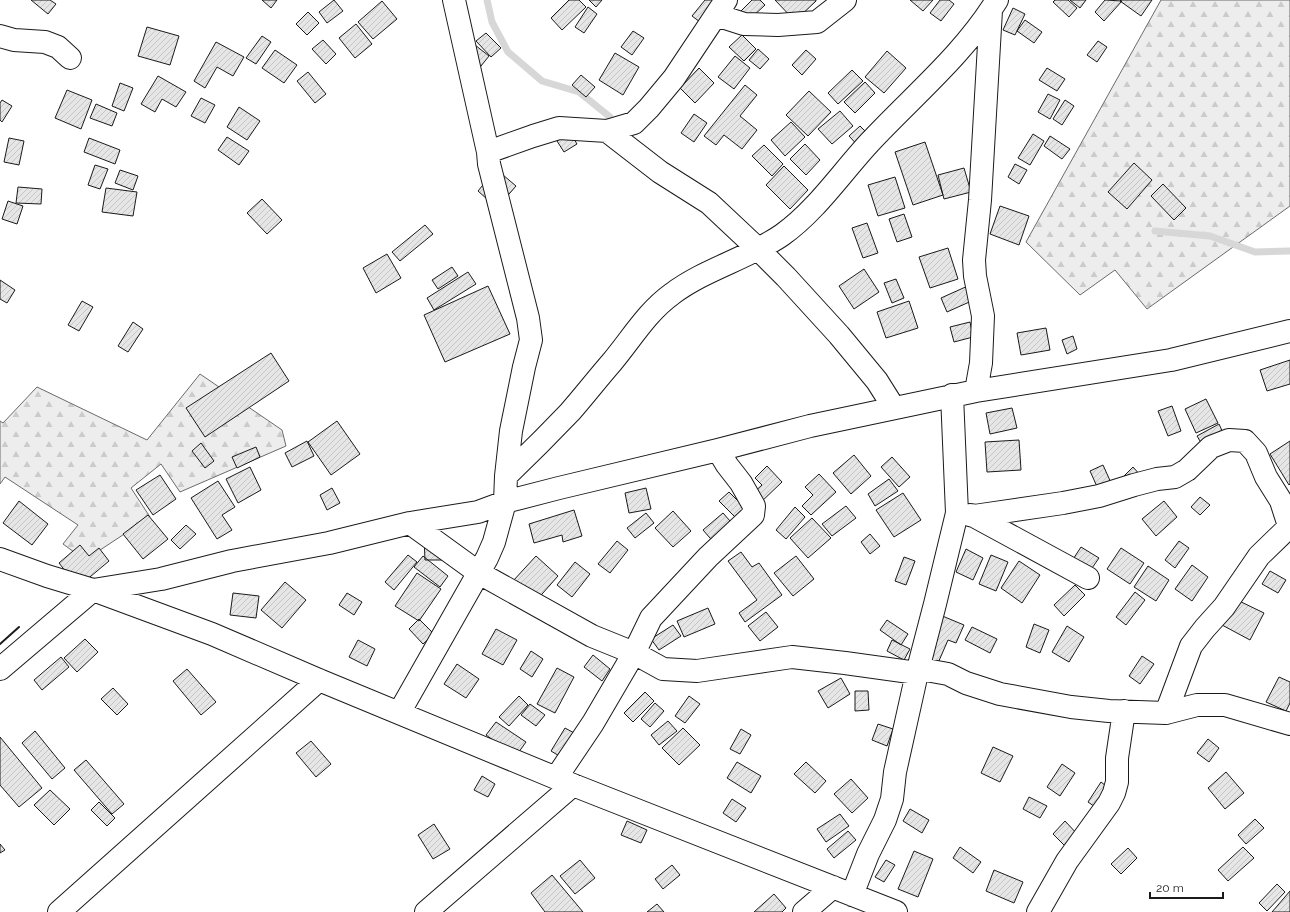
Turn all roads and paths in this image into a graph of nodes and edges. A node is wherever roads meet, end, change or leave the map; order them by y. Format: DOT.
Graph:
graph roads {
  1 [pos="454,0"];
  2 [pos="845,0"];
  3 [pos="994,5"];
  4 [pos="721,7"];
  5 [pos="0,36"];
  6 [pos="70,58"];
  7 [pos="607,131"];
  8 [pos="488,152"];
  9 [pos="758,249"];
  10 [pos="1290,331"];
  11 [pos="976,391"];
  12 [pos="952,395"];
  13 [pos="894,408"];
  14 [pos="718,450"];
  15 [pos="506,476"];
  16 [pos="505,502"];
  17 [pos="966,514"];
  18 [pos="410,523"];
  19 [pos="1290,528"];
  20 [pos="0,559"];
  21 [pos="479,573"];
  22 [pos="1088,578"];
  23 [pos="93,590"];
  24 [pos="634,653"];
  25 [pos="0,669"];
  26 [pos="917,673"];
  27 [pos="319,680"];
  28 [pos="1124,712"];
  29 [pos="399,713"];
  30 [pos="1166,713"];
  31 [pos="1290,724"];
  32 [pos="564,782"];
  33 [pos="842,891"];
  34 [pos="59,912"];
  35 [pos="426,912"];
  36 [pos="804,912"];
  37 [pos="896,912"];
  38 [pos="1038,912"];
  1 -- 8 [label="street"];
  2 -- 4 [label="street"];
  3 -- 9 [label="street"];
  3 -- 11 [label="street"];
  4 -- 7 [label="street"];
  5 -- 6 [label="street"];
  7 -- 8 [label="street"];
  7 -- 9 [label="street"];
  8 -- 15 [label="street"];
  9 -- 13 [label="street"];
  9 -- 15 [label="street"];
  10 -- 11 [label="street"];
  11 -- 12 [label="street"];
  12 -- 13 [label="street"];
  12 -- 17 [label="street"];
  13 -- 14 [label="street"];
  14 -- 16 [label="street"];
  14 -- 24 [label="street"];
  15 -- 16 [label="street"];
  16 -- 18 [label="street"];
  16 -- 21 [label="street"];
  17 -- 19 [label="street"];
  17 -- 22 [label="street"];
  17 -- 26 [label="street"];
  18 -- 21 [label="street"];
  18 -- 23 [label="street"];
  19 -- 30 [label="street"];
  20 -- 23 [label="street"];
  21 -- 24 [label="street"];
  21 -- 29 [label="street"];
  23 -- 25 [label="street"];
  23 -- 27 [label="street"];
  24 -- 26 [label="street"];
  24 -- 32 [label="street"];
  26 -- 28 [label="street"];
  26 -- 33 [label="street"];
  27 -- 29 [label="street"];
  27 -- 34 [label="street"];
  28 -- 30 [label="street"];
  28 -- 38 [label="street"];
  29 -- 32 [label="street"];
  30 -- 31 [label="street"];
  32 -- 33 [label="street"];
  32 -- 35 [label="street"];
  33 -- 36 [label="street"];
  33 -- 37 [label="street"];
}
